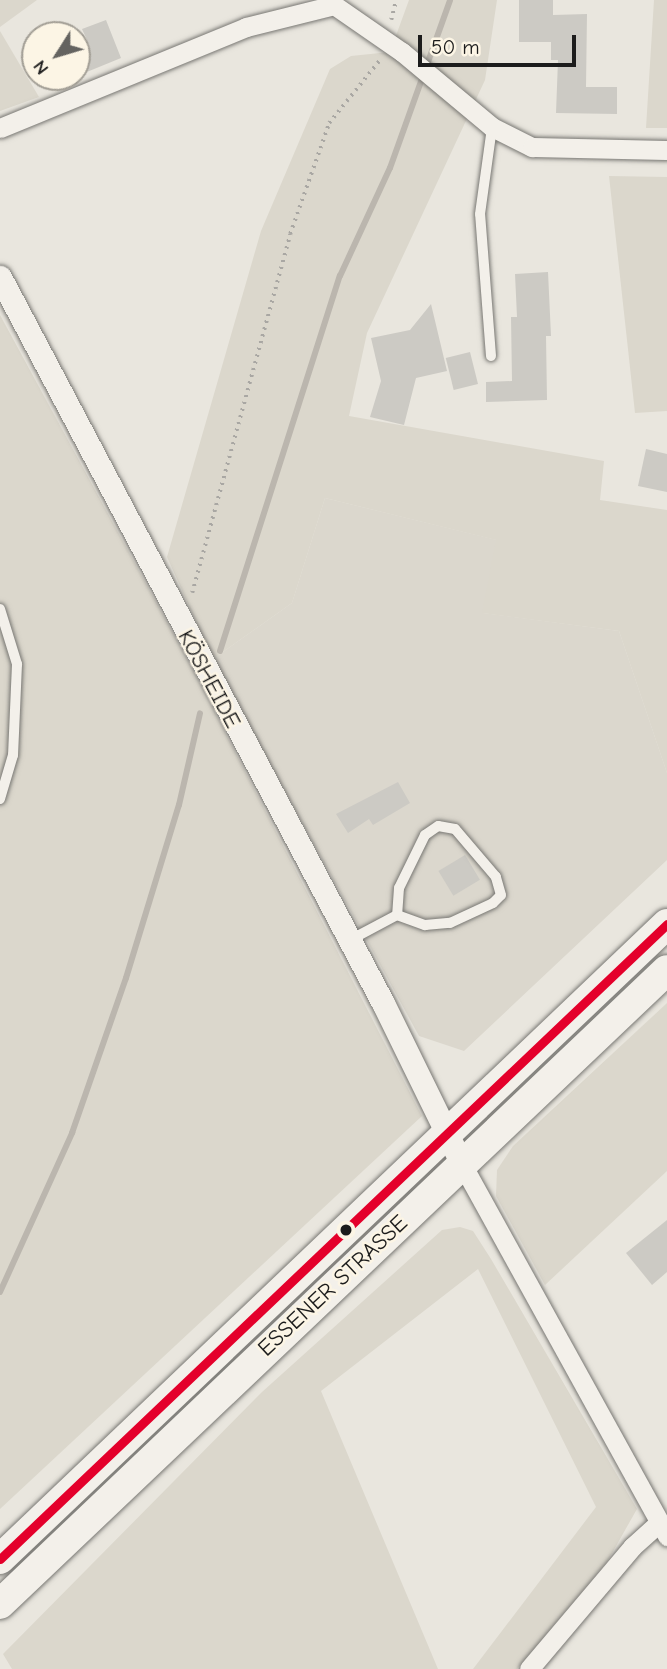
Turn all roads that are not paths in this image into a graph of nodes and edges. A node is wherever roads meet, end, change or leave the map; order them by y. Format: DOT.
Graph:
graph roads {
  1 [pos="492,127"];
  2 [pos="0,128"];
  3 [pos="667,150"];
  4 [pos="0,277"];
  5 [pos="491,356"];
  6 [pos="0,609"];
  7 [pos="0,799"];
  8 [pos="397,915"];
  9 [pos="667,924"];
  10 [pos="349,940"];
  11 [pos="667,970"];
  12 [pos="446,1134"];
  13 [pos="463,1166"];
  14 [pos="663,1522"];
  15 [pos="0,1559"];
  16 [pos="0,1604"];
  17 [pos="529,1669"];
  1 -- 2 [label="street"];
  1 -- 3 [label="street"];
  1 -- 5 [label="lane"];
  4 -- 10 [label="street, KÖSHEIDE"];
  6 -- 7 [label="lane"];
  8 -- 8 [label="lane"];
  8 -- 10 [label="lane"];
  9 -- 12 [label="main road, ESSENER STRASSE"];
  10 -- 12 [label="street, KÖSHEIDE"];
  11 -- 13 [label="main road, ESSENER STRASSE"];
  12 -- 13 [label="street, KÖSHEIDE"];
  12 -- 15 [label="main road, ESSENER STRASSE"];
  13 -- 14 [label="street, KÖSHEIDE"];
  13 -- 16 [label="main road, ESSENER STRASSE"];
  14 -- 17 [label="street, KÖSHEIDE"];
}
